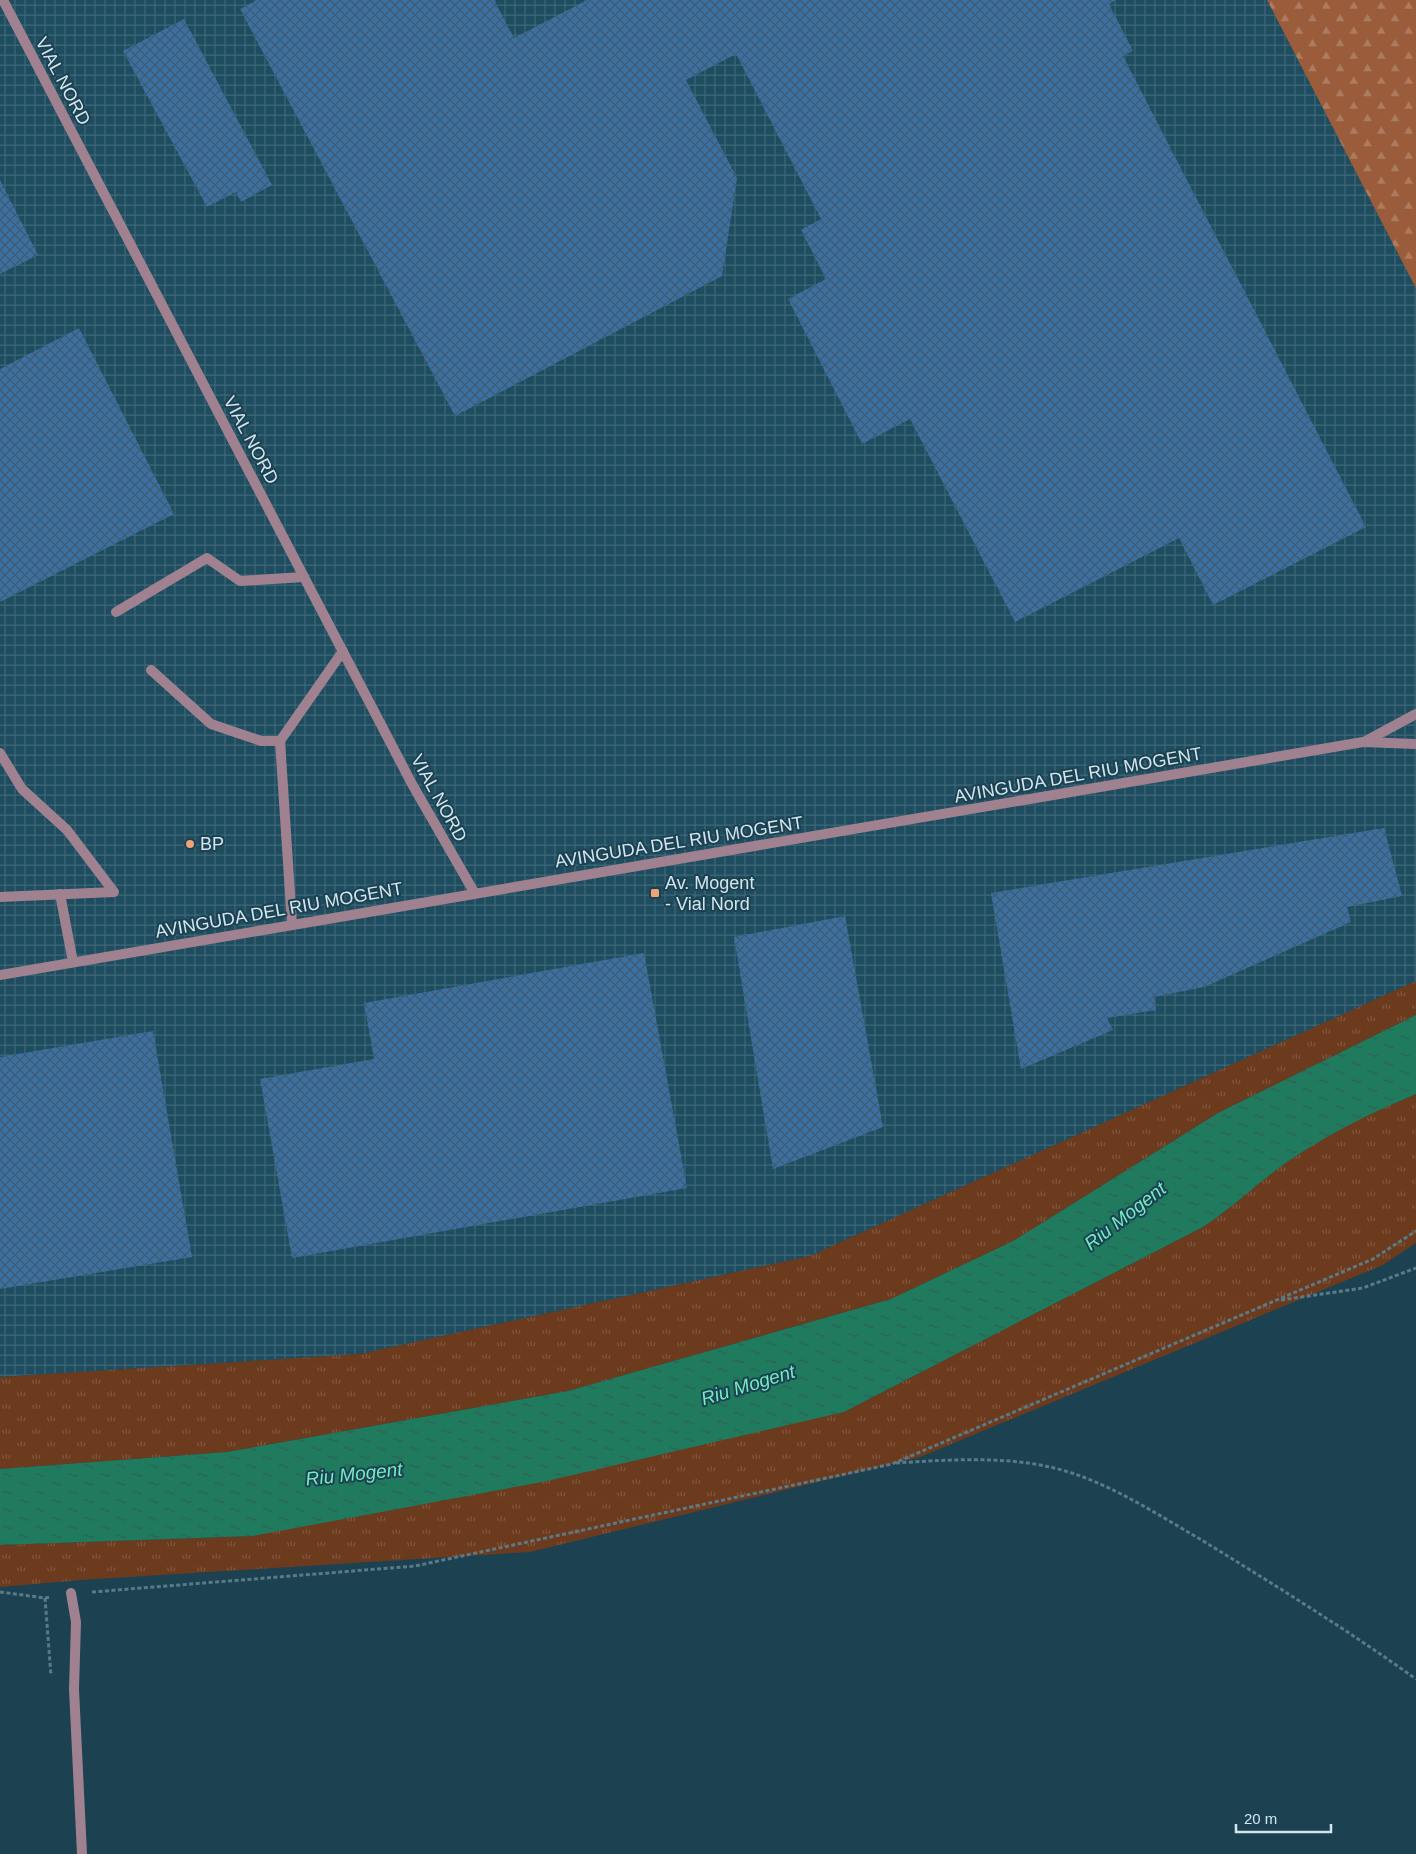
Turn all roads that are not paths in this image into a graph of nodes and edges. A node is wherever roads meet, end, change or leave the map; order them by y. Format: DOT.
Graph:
graph roads {
  1 [pos="3,0"];
  2 [pos="304,577"];
  3 [pos="116,612"];
  4 [pos="342,651"];
  5 [pos="151,670"];
  6 [pos="1416,714"];
  7 [pos="280,741"];
  8 [pos="1363,742"];
  9 [pos="1416,744"];
  10 [pos="0,753"];
  11 [pos="474,892"];
  12 [pos="60,894"];
  13 [pos="0,896"];
  14 [pos="292,924"];
  15 [pos="73,962"];
  16 [pos="0,975"];
  17 [pos="71,1593"];
  18 [pos="82,1854"];
  1 -- 2 [label="street, VIAL NORD"];
  2 -- 3 [label="street"];
  2 -- 4 [label="street, VIAL NORD"];
  4 -- 7 [label="street"];
  4 -- 11 [label="street, VIAL NORD"];
  5 -- 7 [label="street"];
  6 -- 8 [label="street, AVINGUDA DEL RIU MOGENT"];
  7 -- 14 [label="street"];
  8 -- 9 [label="street, AVINGUDA DEL RIU MOGENT"];
  8 -- 11 [label="street, AVINGUDA DEL RIU MOGENT"];
  10 -- 12 [label="street"];
  11 -- 14 [label="street, AVINGUDA DEL RIU MOGENT"];
  12 -- 13 [label="street"];
  12 -- 15 [label="street"];
  14 -- 15 [label="street, AVINGUDA DEL RIU MOGENT"];
  15 -- 16 [label="street, AVINGUDA DEL RIU MOGENT"];
  17 -- 18 [label="street"];
}
